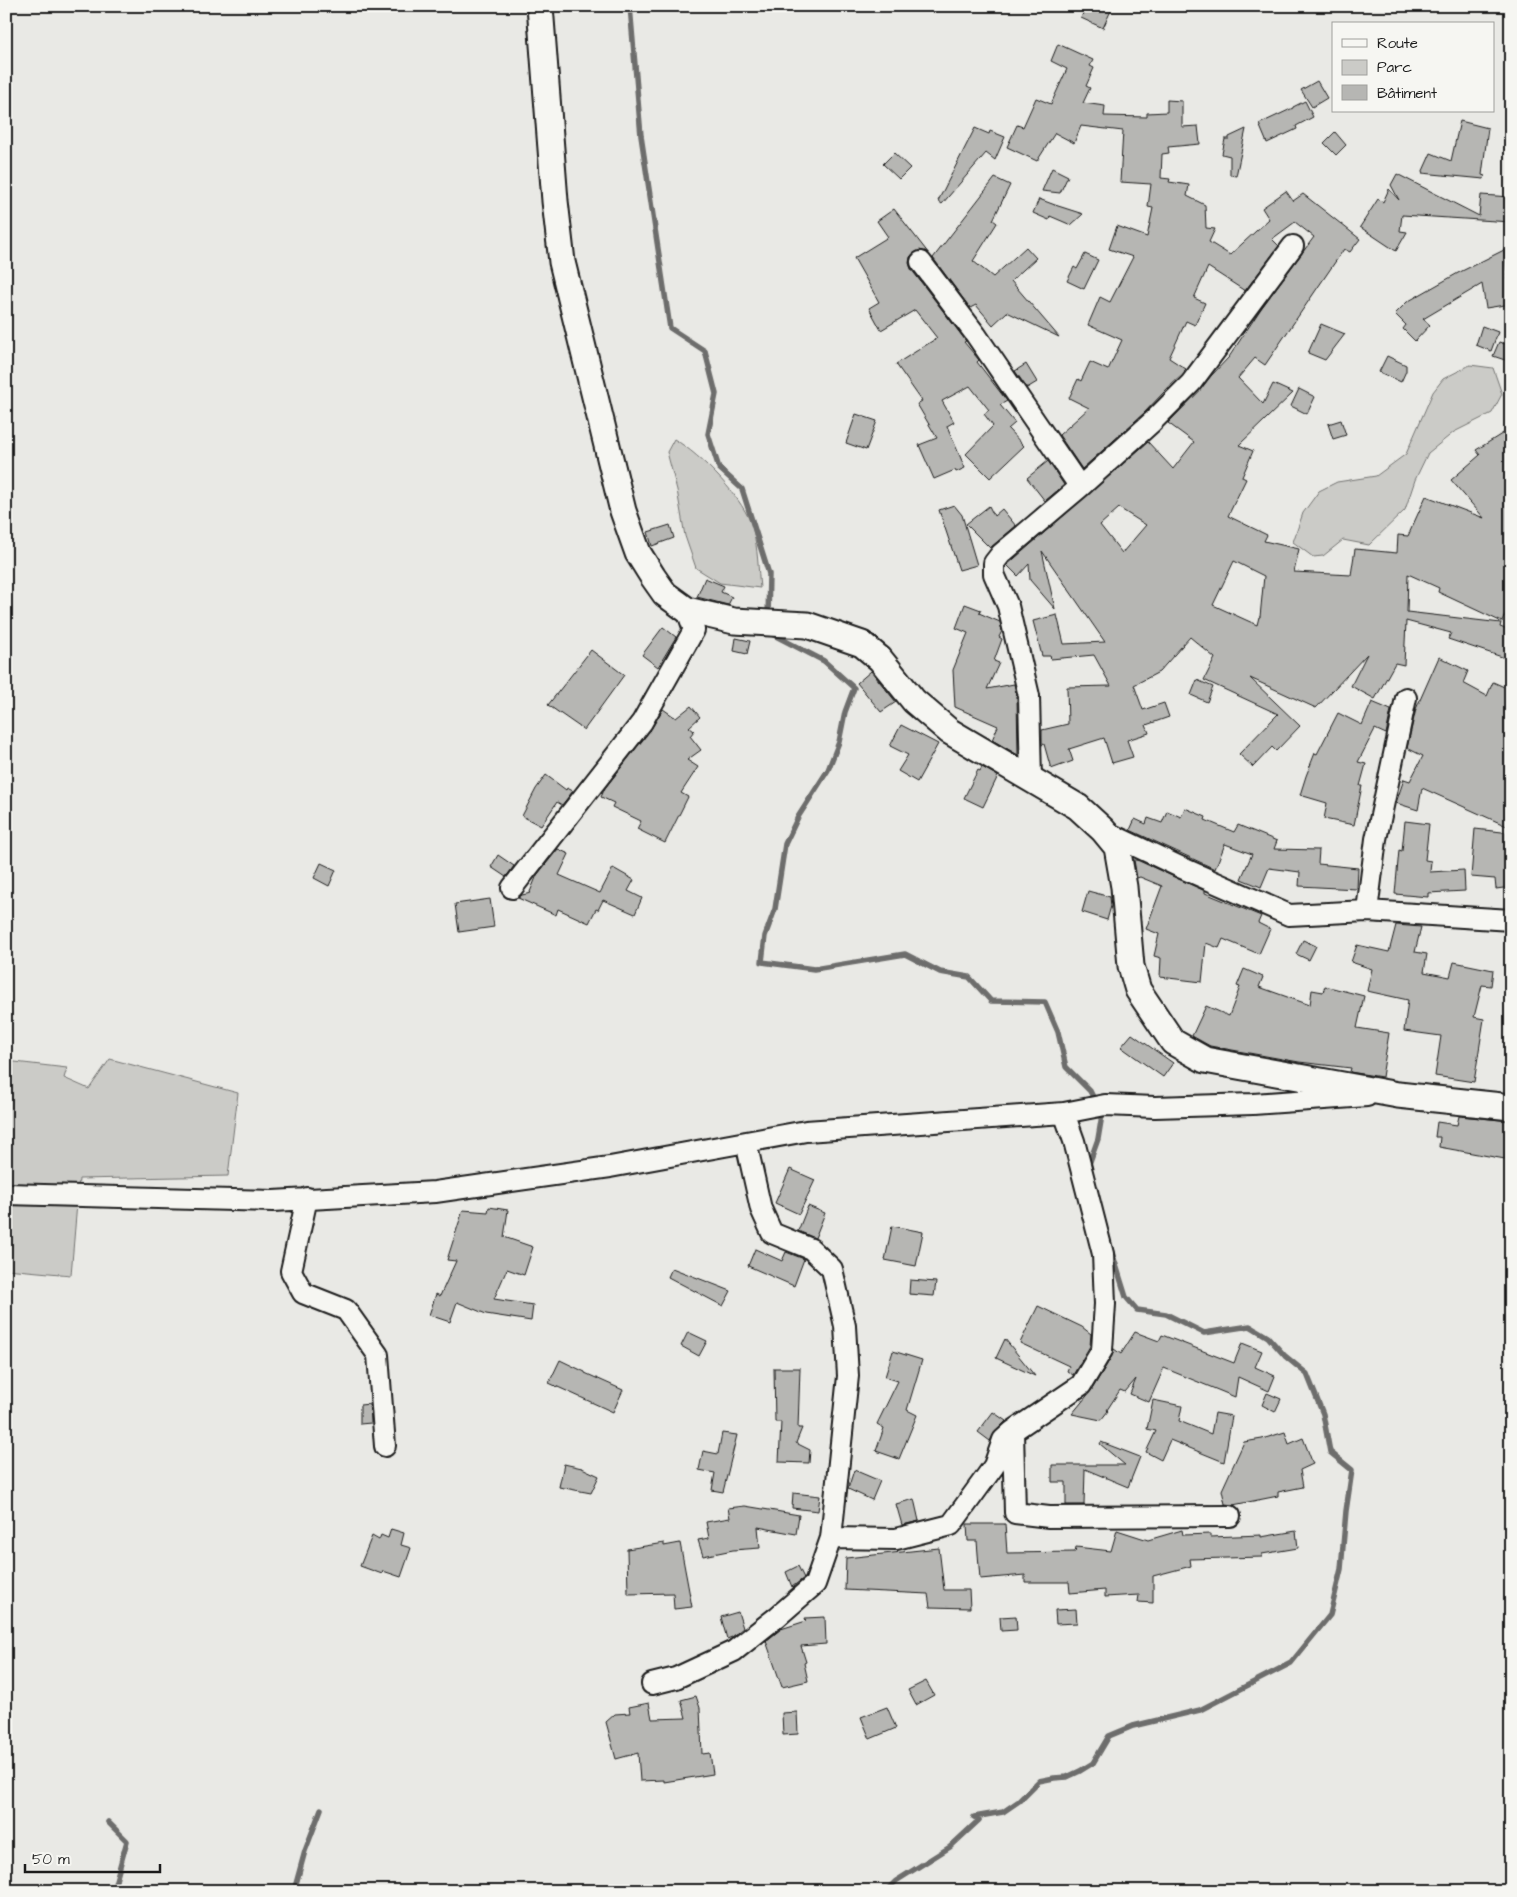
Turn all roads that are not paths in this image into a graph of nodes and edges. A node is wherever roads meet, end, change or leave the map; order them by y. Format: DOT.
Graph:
graph roads {
  1 [pos="540,6"];
  2 [pos="1293,246"];
  3 [pos="921,262"];
  4 [pos="1080,487"];
  5 [pos="687,610"];
  6 [pos="1406,698"];
  7 [pos="1031,780"];
  8 [pos="1103,830"];
  9 [pos="512,888"];
  10 [pos="1368,911"];
  11 [pos="1511,920"];
  12 [pos="1398,1095"];
  13 [pos="1511,1107"];
  14 [pos="1064,1113"];
  15 [pos="746,1142"];
  16 [pos="6,1194"];
  17 [pos="307,1198"];
  18 [pos="1013,1430"];
  19 [pos="385,1446"];
  20 [pos="1230,1516"];
  21 [pos="831,1538"];
  22 [pos="652,1684"];
  1 -- 5 [label="street"];
  2 -- 4 [label="street"];
  3 -- 4 [label="street"];
  4 -- 7 [label="street"];
  5 -- 7 [label="street"];
  5 -- 9 [label="street"];
  6 -- 10 [label="street"];
  7 -- 8 [label="street"];
  8 -- 10 [label="street"];
  8 -- 12 [label="street"];
  10 -- 11 [label="street"];
  12 -- 13 [label="street"];
  12 -- 14 [label="street"];
  14 -- 15 [label="street"];
  14 -- 18 [label="street"];
  15 -- 17 [label="street"];
  15 -- 21 [label="street"];
  16 -- 17 [label="street"];
  17 -- 19 [label="street"];
  18 -- 20 [label="street"];
  18 -- 21 [label="street"];
  21 -- 22 [label="street"];
}
